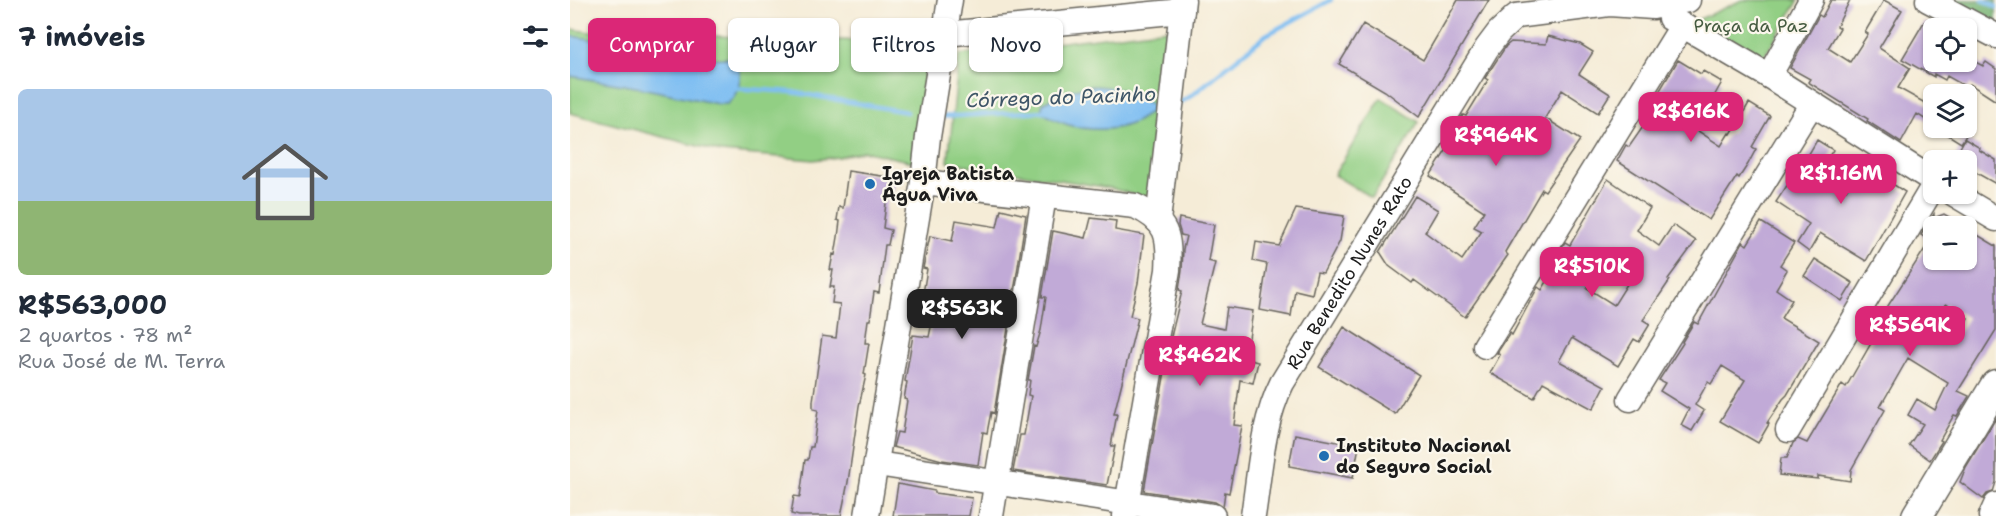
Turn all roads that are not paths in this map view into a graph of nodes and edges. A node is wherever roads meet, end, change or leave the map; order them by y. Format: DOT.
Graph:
graph roads {
  1 [pos="950,0"];
  2 [pos="1688,0"];
  3 [pos="1811,0"];
  4 [pos="1928,0"];
  5 [pos="1183,6"];
  6 [pos="1653,7"];
  7 [pos="947,18"];
  8 [pos="1682,26"];
  9 [pos="957,33"];
  10 [pos="1996,36"];
  11 [pos="939,72"];
  12 [pos="1769,76"];
  13 [pos="1811,105"];
  14 [pos="1923,176"];
  15 [pos="923,182"];
  16 [pos="1044,196"];
  17 [pos="1923,202"];
  18 [pos="1971,204"];
  19 [pos="1996,219"];
  20 [pos="1158,220"];
  21 [pos="1485,346"];
  22 [pos="1996,385"];
  23 [pos="1630,399"];
  24 [pos="1788,430"];
  25 [pos="877,464"];
  26 [pos="997,482"];
  27 [pos="1996,505"];
  28 [pos="1126,510"];
  29 [pos="867,516"];
  30 [pos="992,516"];
  31 [pos="1213,516"];
  32 [pos="1253,516"];
  33 [pos="1917,516"];
  34 [pos="1991,516"];
  1 -- 7 [label="street"];
  2 -- 6 [label="street, Rua Benedito Nunes Rato"];
  3 -- 12 [label="street"];
  4 -- 10 [label="street"];
  5 -- 9 [label="street"];
  5 -- 20 [label="street"];
  6 -- 8 [label="street"];
  6 -- 32 [label="street, Rua Benedito Nunes Rato"];
  8 -- 12 [label="street"];
  8 -- 21 [label="street"];
  11 -- 15 [label="street"];
  12 -- 13 [label="street"];
  13 -- 14 [label="street"];
  13 -- 23 [label="street"];
  15 -- 16 [label="street"];
  15 -- 25 [label="street"];
  16 -- 20 [label="street"];
  16 -- 26 [label="street"];
  17 -- 24 [label="street"];
  18 -- 19 [label="street"];
  20 -- 28 [label="street"];
  22 -- 33 [label="main road"];
  25 -- 26 [label="street"];
  25 -- 29 [label="street"];
  26 -- 28 [label="street"];
  26 -- 30 [label="street"];
  27 -- 34 [label="street"];
  28 -- 31 [label="street"];
}
